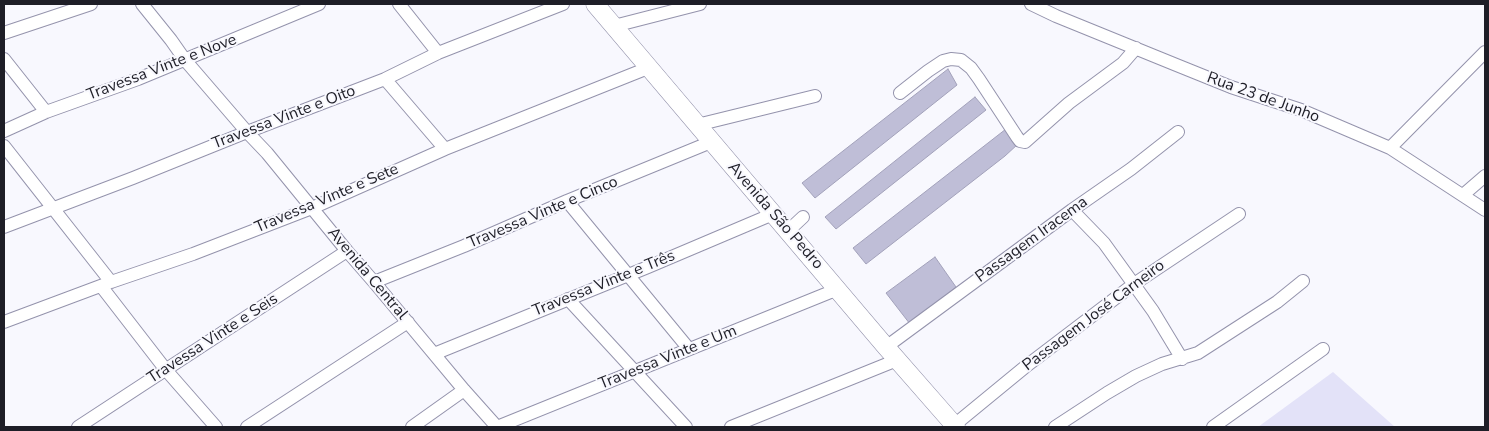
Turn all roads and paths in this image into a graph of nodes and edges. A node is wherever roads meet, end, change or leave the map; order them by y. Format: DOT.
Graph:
graph roads {
  1 [pos="91,4"];
  2 [pos="142,4"];
  3 [pos="319,4"];
  4 [pos="399,4"];
  5 [pos="563,4"];
  6 [pos="595,4"];
  7 [pos="700,4"];
  8 [pos="1031,4"];
  9 [pos="74,7"];
  10 [pos="614,26"];
  11 [pos="4,32"];
  12 [pos="1136,48"];
  13 [pos="1485,52"];
  14 [pos="438,54"];
  15 [pos="4,59"];
  16 [pos="185,60"];
  17 [pos="648,68"];
  18 [pos="384,79"];
  19 [pos="900,93"];
  20 [pos="815,96"];
  21 [pos="46,112"];
  22 [pos="697,125"];
  23 [pos="4,131"];
  24 [pos="247,132"];
  25 [pos="1178,132"];
  26 [pos="711,142"];
  27 [pos="4,146"];
  28 [pos="1390,148"];
  29 [pos="445,149"];
  30 [pos="1485,176"];
  31 [pos="1463,195"];
  32 [pos="567,201"];
  33 [pos="52,208"];
  34 [pos="312,208"];
  35 [pos="1072,210"];
  36 [pos="1485,210"];
  37 [pos="773,214"];
  38 [pos="1239,214"];
  39 [pos="803,217"];
  40 [pos="4,227"];
  41 [pos="788,231"];
  42 [pos="347,251"];
  43 [pos="628,275"];
  44 [pos="1303,281"];
  45 [pos="374,282"];
  46 [pos="106,284"];
  47 [pos="1134,284"];
  48 [pos="838,289"];
  49 [pos="568,299"];
  50 [pos="4,322"];
  51 [pos="408,322"];
  52 [pos="689,349"];
  53 [pos="1323,349"];
  54 [pos="892,353"];
  55 [pos="434,354"];
  56 [pos="1182,359"];
  57 [pos="166,370"];
  58 [pos="634,371"];
  59 [pos="464,390"];
  60 [pos="954,426"];
  61 [pos="78,427"];
  62 [pos="216,427"];
  63 [pos="247,427"];
  64 [pos="412,427"];
  65 [pos="497,427"];
  66 [pos="686,427"];
  67 [pos="731,427"];
  68 [pos="1055,427"];
  69 [pos="1213,427"];
  1 -- 9 [label="street"];
  2 -- 16 [label="street, Avenida Central"];
  3 -- 16 [label="street, Travessa Vinte e Nove"];
  4 -- 14 [label="street"];
  5 -- 14 [label="street, Travessa Vinte e Oito"];
  6 -- 10 [label="main road, Avenida São Pedro"];
  7 -- 10 [label="street"];
  8 -- 12 [label="street, Rua 23 de Junho"];
  9 -- 11 [label="street"];
  10 -- 17 [label="main road, Avenida São Pedro"];
  12 -- 19 [label="street"];
  12 -- 28 [label="street, Rua 23 de Junho"];
  13 -- 28 [label="street"];
  14 -- 18 [label="street, Travessa Vinte e Oito"];
  15 -- 21 [label="street"];
  16 -- 21 [label="street, Travessa Vinte e Nove"];
  16 -- 24 [label="street, Avenida Central"];
  17 -- 22 [label="main road, Avenida São Pedro"];
  17 -- 29 [label="street, Travessa Vinte e Sete"];
  18 -- 24 [label="street, Travessa Vinte e Oito"];
  18 -- 29 [label="street"];
  20 -- 22 [label="street"];
  21 -- 23 [label="street, Travessa Vinte e Nove"];
  22 -- 26 [label="main road, Avenida São Pedro"];
  24 -- 33 [label="street, Travessa Vinte e Oito"];
  24 -- 34 [label="street, Avenida Central"];
  25 -- 35 [label="street, Passagem Iracema"];
  26 -- 32 [label="street, Travessa Vinte e Cinco"];
  26 -- 37 [label="main road, Avenida São Pedro"];
  27 -- 33 [label="street"];
  28 -- 31 [label="street, Rua 23 de Junho"];
  29 -- 34 [label="street, Travessa Vinte e Sete"];
  30 -- 31 [label="street"];
  31 -- 36 [label="street, Rua 23 de Junho"];
  32 -- 43 [label="street"];
  32 -- 45 [label="street, Travessa Vinte e Cinco"];
  33 -- 40 [label="street, Travessa Vinte e Oito"];
  33 -- 46 [label="street"];
  34 -- 42 [label="street, Avenida Central"];
  34 -- 46 [label="street, Travessa Vinte e Sete"];
  35 -- 47 [label="street"];
  35 -- 54 [label="street, Passagem Iracema"];
  37 -- 41 [label="main road, Avenida São Pedro"];
  37 -- 43 [label="street, Travessa Vinte e Três"];
  38 -- 47 [label="street, Passagem José Carneiro"];
  39 -- 41 [label="street"];
  41 -- 48 [label="main road, Avenida São Pedro"];
  42 -- 45 [label="street, Avenida Central"];
  42 -- 57 [label="street, Travessa Vinte e Seis"];
  43 -- 49 [label="street, Travessa Vinte e Três"];
  43 -- 52 [label="street"];
  44 -- 56 [label="street"];
  45 -- 51 [label="street, Avenida Central"];
  46 -- 50 [label="street, Travessa Vinte e Sete"];
  46 -- 57 [label="street"];
  47 -- 56 [label="street"];
  47 -- 60 [label="street, Passagem José Carneiro"];
  48 -- 52 [label="street, Travessa Vinte e Um"];
  48 -- 54 [label="main road, Avenida São Pedro"];
  49 -- 55 [label="street, Travessa Vinte e Três"];
  49 -- 58 [label="street"];
  51 -- 55 [label="street, Avenida Central"];
  51 -- 63 [label="street"];
  52 -- 58 [label="street, Travessa Vinte e Um"];
  53 -- 69 [label="street"];
  54 -- 60 [label="main road, Avenida São Pedro"];
  54 -- 67 [label="street, Passagem Iracema"];
  55 -- 59 [label="street, Avenida Central"];
  56 -- 68 [label="street"];
  57 -- 61 [label="street, Travessa Vinte e Seis"];
  57 -- 62 [label="street"];
  58 -- 65 [label="street, Travessa Vinte e Um"];
  58 -- 66 [label="street"];
  59 -- 64 [label="street"];
  59 -- 65 [label="street, Avenida Central"];
}
